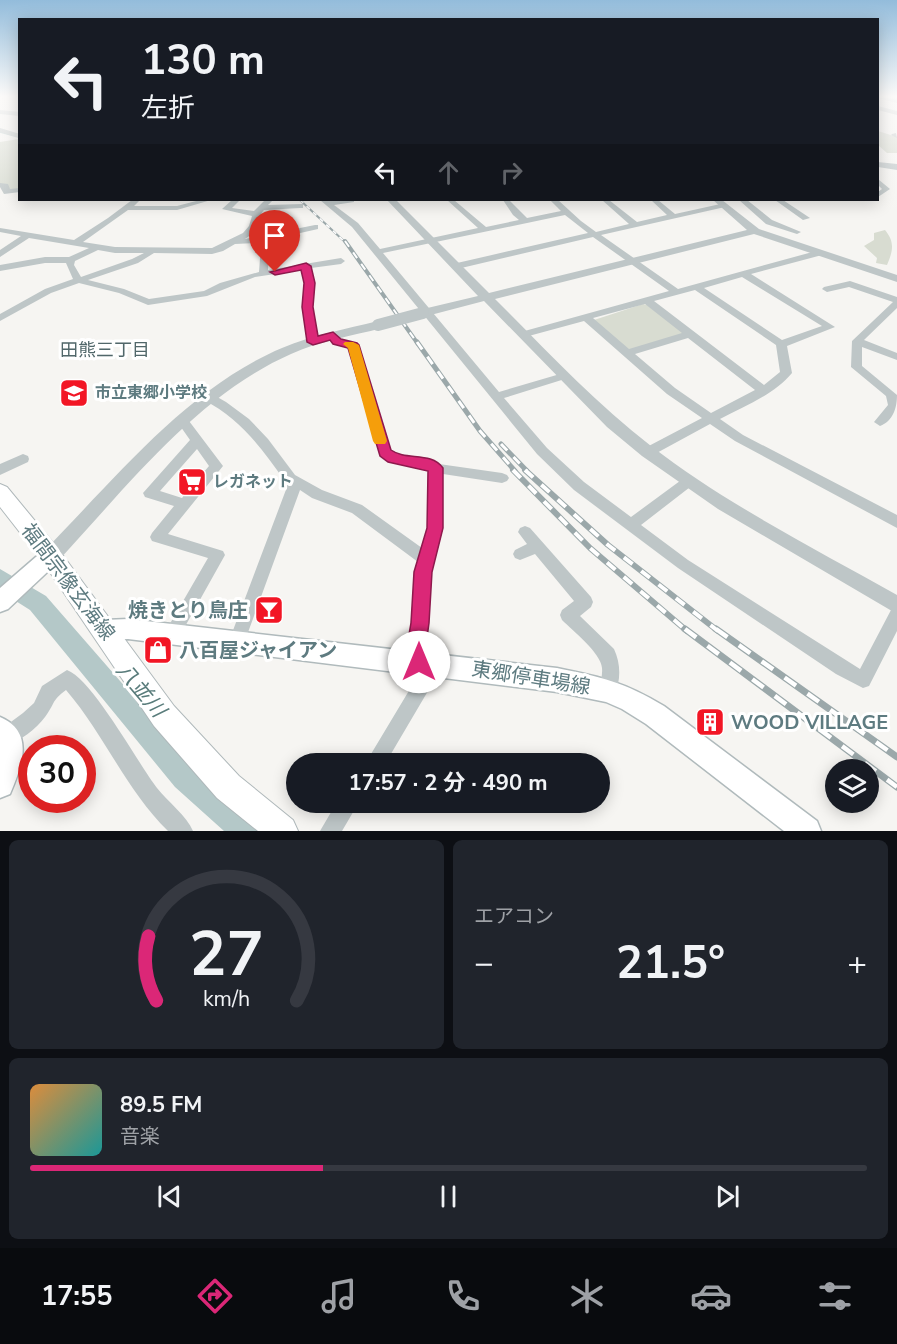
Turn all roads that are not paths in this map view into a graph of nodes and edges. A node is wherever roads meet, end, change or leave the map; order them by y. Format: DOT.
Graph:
graph roads {
  1 [pos="879,165"];
  2 [pos="897,167"];
  3 [pos="879,181"];
  4 [pos="0,185"];
  5 [pos="18,190"];
  6 [pos="879,194"];
  7 [pos="134,201"];
  8 [pos="203,201"];
  9 [pos="235,201"];
  10 [pos="268,201"];
  11 [pos="326,201"];
  12 [pos="392,201"];
  13 [pos="451,201"];
  14 [pos="507,201"];
  15 [pos="555,201"];
  16 [pos="606,201"];
  17 [pos="655,201"];
  18 [pos="744,201"];
  19 [pos="780,201"];
  20 [pos="720,202"];
  21 [pos="300,206"];
  22 [pos="124,208"];
  23 [pos="259,211"];
  24 [pos="566,212"];
  25 [pos="673,216"];
  26 [pos="806,218"];
  27 [pos="526,221"];
  28 [pos="635,225"];
  29 [pos="315,227"];
  30 [pos="0,230"];
  31 [pos="485,230"];
  32 [pos="755,231"];
  33 [pos="797,232"];
  34 [pos="29,234"];
  35 [pos="594,234"];
  36 [pos="432,241"];
  37 [pos="77,242"];
  38 [pos="236,242"];
  39 [pos="259,242"];
  40 [pos="98,247"];
  41 [pos="151,252"];
  42 [pos="378,252"];
  43 [pos="819,253"];
  44 [pos="0,254"];
  45 [pos="71,260"];
  46 [pos="341,261"];
  47 [pos="632,261"];
  48 [pos="306,266"];
  49 [pos="457,266"];
  50 [pos="0,268"];
  51 [pos="263,273"];
  52 [pos="744,274"];
  53 [pos="897,279"];
  54 [pos="78,280"];
  55 [pos="697,287"];
  56 [pos="828,289"];
  57 [pos="677,293"];
  58 [pos="488,297"];
  59 [pos="647,301"];
  60 [pos="897,301"];
  61 [pos="425,313"];
  62 [pos="0,318"];
  63 [pos="587,318"];
  64 [pos="525,334"];
  65 [pos="690,334"];
  66 [pos="333,336"];
  67 [pos="857,341"];
  68 [pos="313,342"];
  69 [pos="781,344"];
  70 [pos="627,353"];
  71 [pos="897,357"];
  72 [pos="564,376"];
  73 [pos="763,390"];
  74 [pos="497,396"];
  75 [pos="208,397"];
  76 [pos="710,418"];
  77 [pos="182,420"];
  78 [pos="880,422"];
  79 [pos="197,441"];
  80 [pos="648,452"];
  81 [pos="23,459"];
  82 [pos="436,468"];
  83 [pos="0,470"];
  84 [pos="290,478"];
  85 [pos="502,478"];
  86 [pos="689,482"];
  87 [pos="0,492"];
  88 [pos="184,504"];
  89 [pos="897,522"];
  90 [pos="630,526"];
  91 [pos="525,532"];
  92 [pos="537,546"];
  93 [pos="520,554"];
  94 [pos="51,556"];
  95 [pos="426,559"];
  96 [pos="0,602"];
  97 [pos="897,605"];
  98 [pos="897,615"];
  99 [pos="104,630"];
  100 [pos="172,634"];
  101 [pos="237,641"];
  102 [pos="419,662"];
  103 [pos="608,690"];
  104 [pos="3,734"];
  105 [pos="381,753"];
  106 [pos="0,784"];
  107 [pos="342,813"];
  108 [pos="183,831"];
  109 [pos="282,831"];
  110 [pos="330,831"];
  111 [pos="807,831"];
  1 -- 2 [label="street"];
  3 -- 6 [label="street"];
  4 -- 5 [label="street"];
  7 -- 22 [label="street"];
  8 -- 22 [label="street"];
  9 -- 23 [label="street"];
  10 -- 23 [label="street"];
  11 -- 42 [label="street"];
  12 -- 36 [label="street"];
  13 -- 31 [label="street"];
  14 -- 27 [label="street"];
  15 -- 24 [label="street"];
  16 -- 28 [label="street"];
  17 -- 25 [label="street"];
  18 -- 33 [label="street"];
  19 -- 26 [label="street"];
  20 -- 25 [label="street"];
  20 -- 32 [label="street"];
  21 -- 23 [label="street"];
  22 -- 37 [label="street"];
  23 -- 38 [label="street"];
  24 -- 27 [label="street"];
  24 -- 35 [label="street"];
  25 -- 28 [label="street"];
  27 -- 31 [label="street"];
  28 -- 35 [label="street"];
  29 -- 39 [label="street"];
  30 -- 34 [label="street"];
  31 -- 36 [label="street"];
  32 -- 43 [label="street"];
  32 -- 47 [label="street"];
  34 -- 37 [label="street"];
  34 -- 44 [label="street"];
  35 -- 47 [label="street"];
  35 -- 49 [label="street"];
  36 -- 42 [label="street"];
  36 -- 49 [label="street"];
  37 -- 40 [label="street"];
  38 -- 39 [label="street"];
  38 -- 41 [label="street"];
  39 -- 51 [label="street"];
  40 -- 41 [label="street"];
  40 -- 45 [label="street"];
  41 -- 54 [label="street"];
  42 -- 61 [label="street"];
  43 -- 52 [label="street"];
  43 -- 53 [label="street"];
  45 -- 50 [label="street"];
  45 -- 54 [label="street"];
  46 -- 48 [label="street"];
  47 -- 57 [label="street"];
  47 -- 58 [label="street"];
  48 -- 51 [label="street"];
  48 -- 68 [label="street"];
  49 -- 58 [label="street"];
  51 -- 54 [label="street"];
  52 -- 55 [label="street"];
  52 -- 69 [label="street"];
  54 -- 62 [label="street"];
  55 -- 57 [label="street"];
  55 -- 69 [label="street"];
  56 -- 60 [label="street"];
  57 -- 59 [label="street"];
  58 -- 61 [label="street"];
  58 -- 64 [label="street"];
  59 -- 63 [label="street"];
  59 -- 65 [label="street"];
  60 -- 67 [label="street"];
  61 -- 66 [label="street, bridge"];
  61 -- 74 [label="street"];
  63 -- 64 [label="street"];
  63 -- 70 [label="street"];
  64 -- 72 [label="street"];
  65 -- 70 [label="street"];
  65 -- 73 [label="street"];
  66 -- 68 [label="street"];
  66 -- 82 [label="street"];
  67 -- 71 [label="street"];
  67 -- 78 [label="street"];
  68 -- 75 [label="street"];
  69 -- 73 [label="street"];
  70 -- 76 [label="street"];
  72 -- 74 [label="street"];
  72 -- 80 [label="street"];
  73 -- 76 [label="street"];
  74 -- 90 [label="street"];
  75 -- 77 [label="street"];
  75 -- 84 [label="street"];
  76 -- 80 [label="street"];
  76 -- 89 [label="street"];
  77 -- 79 [label="street"];
  77 -- 94 [label="street"];
  79 -- 88 [label="street"];
  79 -- 88 [label="street"];
  80 -- 86 [label="street"];
  81 -- 83 [label="street"];
  82 -- 85 [label="street"];
  82 -- 95 [label="street"];
  84 -- 95 [label="street"];
  84 -- 101 [label="street"];
  86 -- 90 [label="street"];
  86 -- 97 [label="street"];
  87 -- 94 [label="main road, 福間宗像玄海線"];
  88 -- 100 [label="street"];
  90 -- 98 [label="street"];
  91 -- 92 [label="street"];
  92 -- 93 [label="street"];
  92 -- 103 [label="street"];
  94 -- 96 [label="main road"];
  94 -- 99 [label="main road, 福間宗像玄海線"];
  95 -- 102 [label="street"];
  99 -- 100 [label="main road, 東郷停車場線"];
  99 -- 109 [label="main road, 福間宗像玄海線"];
  100 -- 101 [label="main road, 東郷停車場線"];
  101 -- 102 [label="main road, 東郷停車場線"];
  102 -- 103 [label="main road, 東郷停車場線"];
  102 -- 105 [label="street"];
  103 -- 111 [label="main road, 東郷停車場線"];
  104 -- 106 [label="main road"];
  104 -- 108 [label="street"];
  107 -- 110 [label="street"];
}
